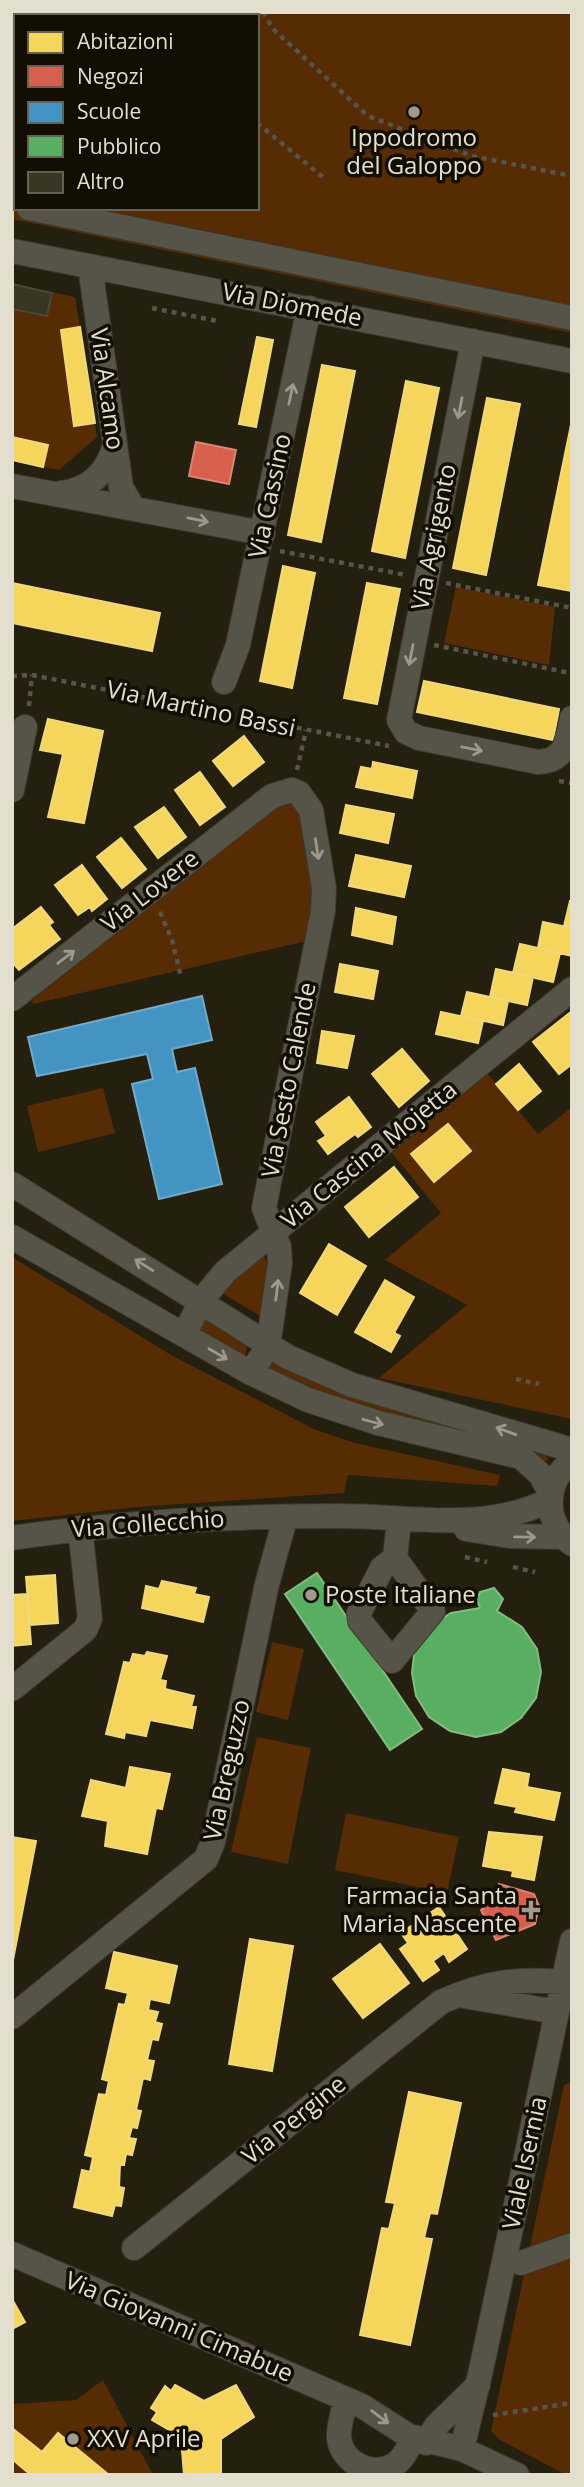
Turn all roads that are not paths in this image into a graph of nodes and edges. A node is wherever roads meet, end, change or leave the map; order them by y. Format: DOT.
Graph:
graph roads {
  1 [pos="39,210"];
  2 [pos="12,251"];
  3 [pos="90,266"];
  4 [pos="309,308"];
  5 [pos="572,318"];
  6 [pos="473,341"];
  7 [pos="572,361"];
  8 [pos="115,443"];
  9 [pos="12,486"];
  10 [pos="56,494"];
  11 [pos="133,508"];
  12 [pos="267,541"];
  13 [pos="224,681"];
  14 [pos="572,718"];
  15 [pos="25,727"];
  16 [pos="12,790"];
  17 [pos="292,790"];
  18 [pos="572,989"];
  19 [pos="12,999"];
  20 [pos="12,1184"];
  21 [pos="273,1234"];
  22 [pos="12,1237"];
  23 [pos="201,1301"];
  24 [pos="184,1335"];
  25 [pos="268,1346"];
  26 [pos="251,1373"];
  27 [pos="572,1450"];
  28 [pos="572,1460"];
  29 [pos="550,1497"];
  30 [pos="285,1519"];
  31 [pos="399,1520"];
  32 [pos="438,1522"];
  33 [pos="80,1528"];
  34 [pos="12,1538"];
  35 [pos="568,1541"];
  36 [pos="395,1558"];
  37 [pos="12,1689"];
  38 [pos="572,1941"];
  39 [pos="563,1982"];
  40 [pos="457,1995"];
  41 [pos="556,2012"];
  42 [pos="12,2017"];
  43 [pos="566,2247"];
  44 [pos="134,2248"];
  45 [pos="12,2254"];
  46 [pos="522,2263"];
  47 [pos="478,2385"];
  48 [pos="346,2399"];
  49 [pos="461,2449"];
  50 [pos="414,2453"];
  51 [pos="367,2472"];
  52 [pos="517,2475"];
  1 -- 5 [label="street"];
  2 -- 3 [label="street, Via Diomede"];
  3 -- 4 [label="street, Via Diomede"];
  3 -- 8 [label="street, Via Alcamo"];
  4 -- 6 [label="street, Via Diomede"];
  12 -- 4 [label="street, Via Cassino, one-way"];
  6 -- 7 [label="street, Via Diomede"];
  6 -- 14 [label="street, Via Agrigento, one-way"];
  8 -- 10 [label="street"];
  8 -- 11 [label="street, Via Alcamo"];
  9 -- 10 [label="street"];
  10 -- 11 [label="street"];
  11 -- 12 [label="street, one-way"];
  12 -- 13 [label="street, Via Cassino"];
  15 -- 16 [label="street"];
  19 -- 17 [label="street, Via Lovere, one-way"];
  17 -- 21 [label="street, Via Sesto Calende, one-way"];
  18 -- 21 [label="street, Via Cascina Mojetta"];
  23 -- 20 [label="street, one-way"];
  21 -- 23 [label="street, Via Cascina Mojetta"];
  25 -- 21 [label="street, Via Sesto Calende, one-way"];
  22 -- 24 [label="street"];
  23 -- 24 [label="street, Via Cascina Mojetta"];
  23 -- 25 [label="street"];
  24 -- 26 [label="street, one-way"];
  25 -- 26 [label="street, Via Sesto Calende"];
  27 -- 25 [label="street, one-way"];
  26 -- 29 [label="street, one-way"];
  28 -- 29 [label="street"];
  29 -- 32 [label="street"];
  29 -- 35 [label="street"];
  30 -- 31 [label="street, Via Collecchio"];
  30 -- 33 [label="street, Via Collecchio"];
  30 -- 42 [label="street, Via Breguzzo"];
  31 -- 32 [label="street, Via Collecchio"];
  31 -- 36 [label="street"];
  32 -- 35 [label="street, one-way"];
  33 -- 34 [label="street, Via Collecchio"];
  33 -- 37 [label="street"];
  38 -- 39 [label="street, Viale Isernia"];
  39 -- 40 [label="street, Via Pergine"];
  39 -- 41 [label="street, Viale Isernia"];
  40 -- 41 [label="street"];
  40 -- 44 [label="street, Via Pergine"];
  41 -- 47 [label="street, Viale Isernia"];
  43 -- 46 [label="street, Viale Isernia"];
  45 -- 48 [label="street, Via Giovanni Cimabue"];
  47 -- 49 [label="street, Viale Isernia"];
  47 -- 50 [label="street"];
  48 -- 50 [label="street, Via Giovanni Cimabue, one-way"];
  48 -- 51 [label="street"];
  49 -- 50 [label="street, Via Giovanni Cimabue"];
  49 -- 52 [label="street, Via Giovanni Cimabue"];
  50 -- 51 [label="street"];
}
